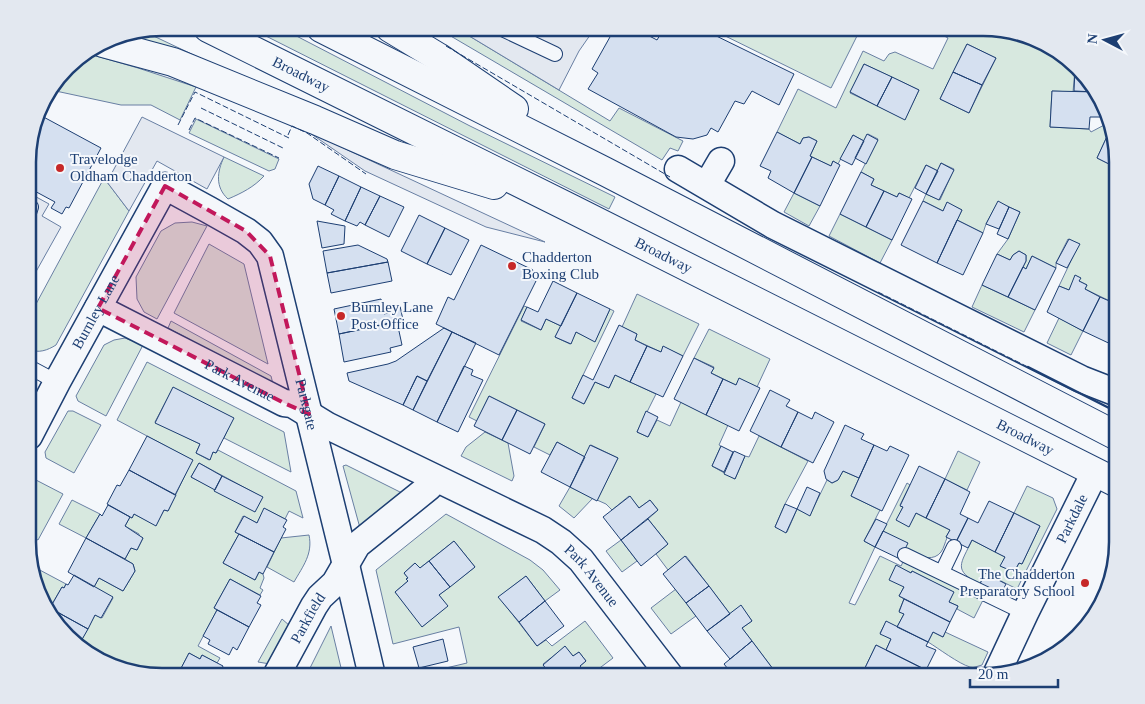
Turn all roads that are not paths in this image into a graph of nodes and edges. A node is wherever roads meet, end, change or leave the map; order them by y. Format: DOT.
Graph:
graph roads {
  1 [pos="224,36"];
  2 [pos="337,36"];
  3 [pos="403,36"];
  4 [pos="517,36"];
  5 [pos="114,46"];
  6 [pos="554,54"];
  7 [pos="721,161"];
  8 [pos="678,169"];
  9 [pos="604,171"];
  10 [pos="707,185"];
  11 [pos="165,186"];
  12 [pos="572,209"];
  13 [pos="98,308"];
  14 [pos="36,371"];
  15 [pos="57,382"];
  16 [pos="1108,390"];
  17 [pos="309,414"];
  18 [pos="36,422"];
  19 [pos="1108,431"];
  20 [pos="434,478"];
  21 [pos="1106,478"];
  22 [pos="954,547"];
  23 [pos="905,555"];
  24 [pos="346,565"];
  25 [pos="942,572"];
  26 [pos="1025,613"];
  27 [pos="1000,666"];
  28 [pos="663,667"];
  29 [pos="281,668"];
  30 [pos="370,668"];
  1 -- 12 [label="highway, Broadway"];
  2 -- 9 [label="highway"];
  3 -- 9 [label="highway"];
  4 -- 6 [label="lane"];
  5 -- 12 [label="highway"];
  7 -- 10 [label="street"];
  8 -- 10 [label="street"];
  9 -- 19 [label="highway"];
  10 -- 16 [label="street"];
  11 -- 13 [label="street, Burnley Lane"];
  11 -- 17 [label="street, Parkgate"];
  12 -- 21 [label="highway, Broadway"];
  13 -- 15 [label="street, Burnley Lane"];
  13 -- 17 [label="street, Park Avenue"];
  14 -- 15 [label="lane"];
  15 -- 18 [label="street, Burnley Lane"];
  17 -- 20 [label="street, Park Avenue"];
  17 -- 24 [label="street, Parkgate"];
  20 -- 24 [label="street"];
  20 -- 28 [label="street, Park Avenue"];
  21 -- 26 [label="street, Parkdale"];
  22 -- 25 [label="lane"];
  23 -- 25 [label="lane"];
  24 -- 29 [label="street, Parkfield"];
  24 -- 30 [label="street, Parkgate"];
  25 -- 26 [label="lane"];
  26 -- 27 [label="street, Parkdale"];
}
